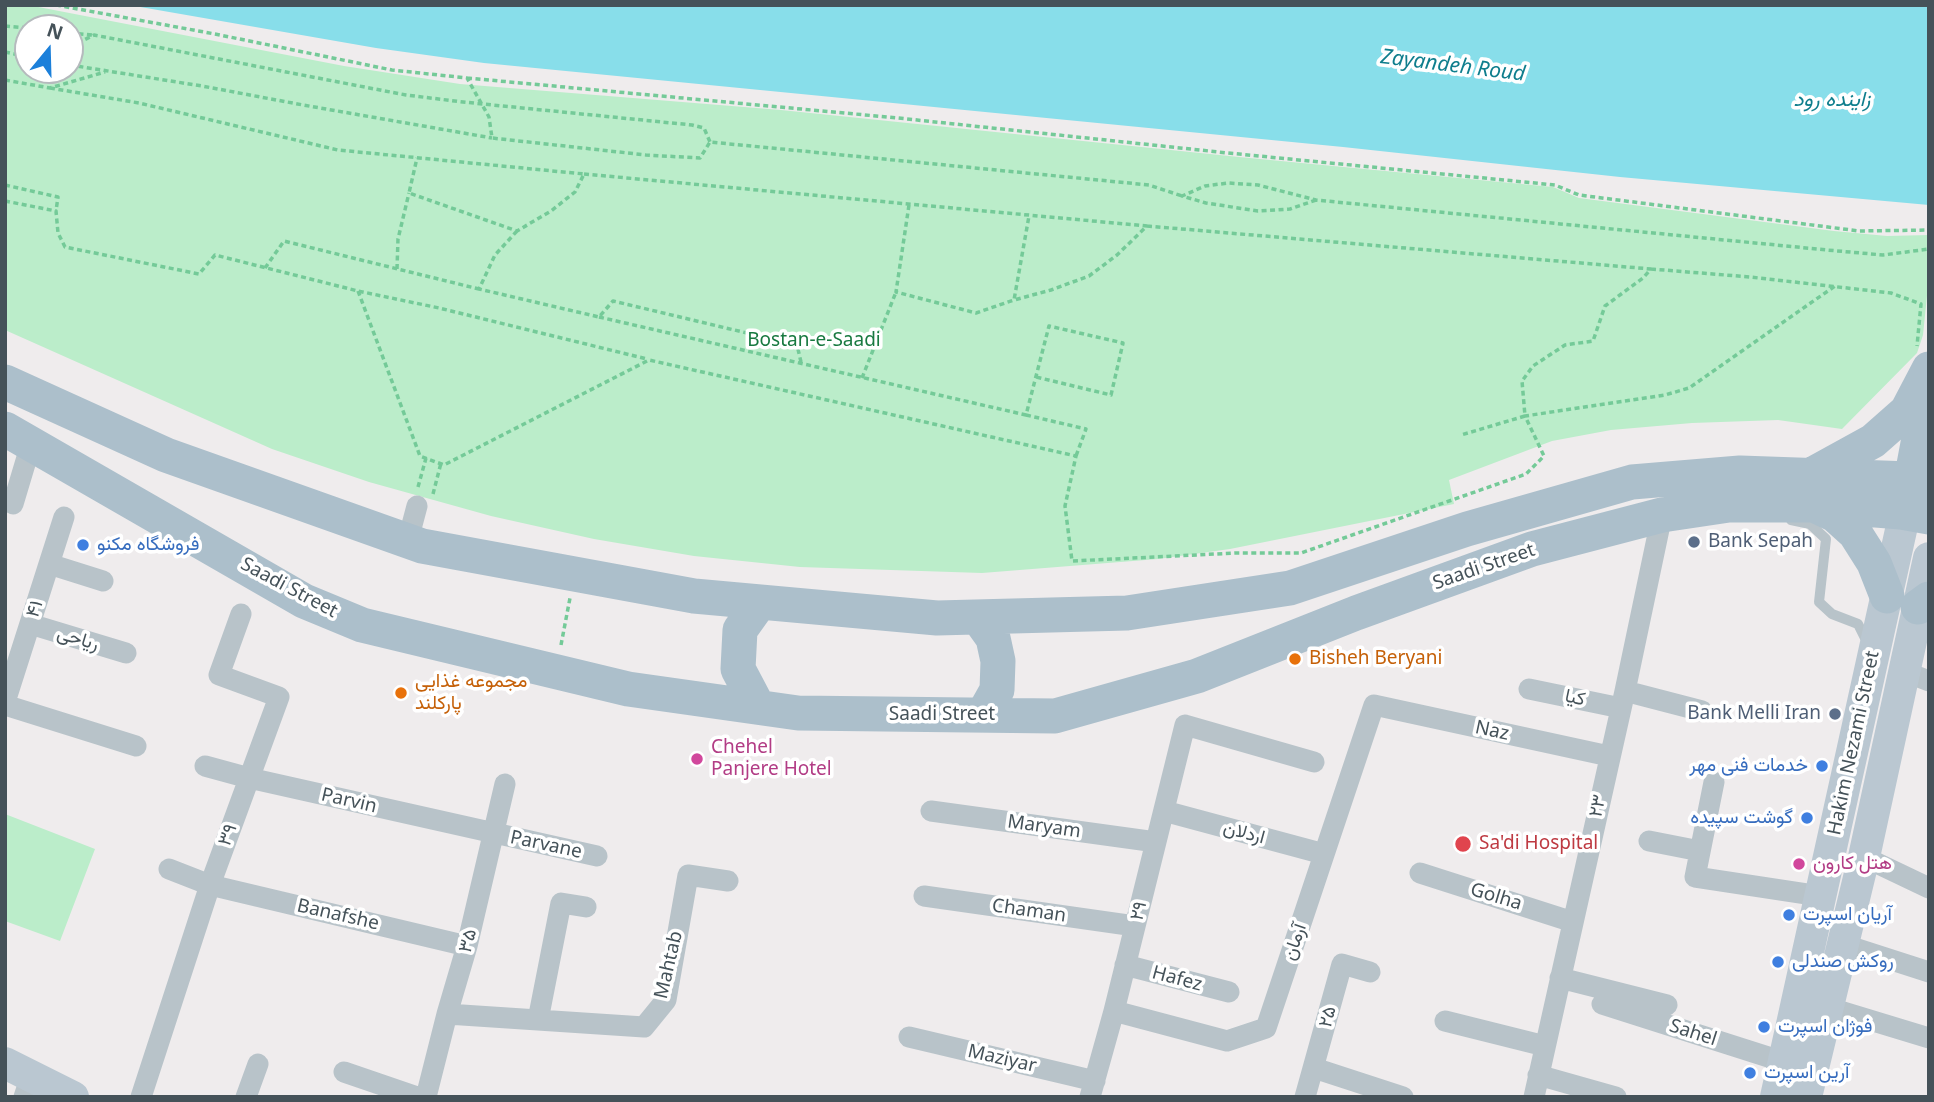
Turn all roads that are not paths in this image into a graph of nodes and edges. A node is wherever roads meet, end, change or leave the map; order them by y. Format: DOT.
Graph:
graph roads {
  1 [pos="1929,369"];
  2 [pos="5,382"];
  3 [pos="1929,385"];
  4 [pos="18,436"];
  5 [pos="1918,497"];
  6 [pos="421,500"];
  7 [pos="1803,500"];
  8 [pos="13,504"];
  9 [pos="1671,514"];
  10 [pos="1732,516"];
  11 [pos="64,517"];
  12 [pos="408,540"];
  13 [pos="1929,558"];
  14 [pos="49,564"];
  15 [pos="103,582"];
  16 [pos="1911,601"];
  17 [pos="760,602"];
  18 [pos="241,614"];
  19 [pos="978,617"];
  20 [pos="30,624"];
  21 [pos="126,653"];
  22 [pos="1870,667"];
  23 [pos="1916,676"];
  24 [pos="1529,689"];
  25 [pos="1623,699"];
  26 [pos="5,703"];
  27 [pos="1374,705"];
  28 [pos="758,708"];
  29 [pos="1702,711"];
  30 [pos="983,715"];
  31 [pos="136,746"];
  32 [pos="1609,757"];
  33 [pos="1314,762"];
  34 [pos="205,765"];
  35 [pos="249,778"];
  36 [pos="1714,782"];
  37 [pos="505,785"];
  38 [pos="931,811"];
  39 [pos="1164,811"];
  40 [pos="494,834"];
  41 [pos="1649,841"];
  42 [pos="1156,842"];
  43 [pos="1700,851"];
  44 [pos="1324,855"];
  45 [pos="597,856"];
  46 [pos="1864,857"];
  47 [pos="169,869"];
  48 [pos="1420,873"];
  49 [pos="728,881"];
  50 [pos="210,885"];
  51 [pos="1929,888"];
  52 [pos="924,896"];
  53 [pos="1820,896"];
  54 [pos="586,907"];
  55 [pos="1573,922"];
  56 [pos="1135,926"];
  57 [pos="1842,944"];
  58 [pos="467,946"];
  59 [pos="1125,965"];
  60 [pos="1370,972"];
  61 [pos="1929,972"];
  62 [pos="1560,978"];
  63 [pos="1229,992"];
  64 [pos="1602,1004"];
  65 [pos="1667,1005"];
  66 [pos="1827,1007"];
  67 [pos="1114,1011"];
  68 [pos="447,1014"];
  69 [pos="537,1020"];
  70 [pos="1445,1021"];
  71 [pos="909,1037"];
  72 [pos="1929,1038"];
  73 [pos="1545,1046"];
  74 [pos="1784,1062"];
  75 [pos="258,1064"];
  76 [pos="1314,1068"];
  77 [pos="344,1072"];
  78 [pos="1538,1076"];
  79 [pos="20,1079"];
  80 [pos="1092,1089"];
  81 [pos="73,1097"];
  82 [pos="141,1097"];
  83 [pos="246,1097"];
  84 [pos="417,1097"];
  85 [pos="426,1097"];
  86 [pos="1305,1097"];
  87 [pos="1403,1097"];
  88 [pos="1534,1097"];
  89 [pos="1616,1097"];
  90 [pos="1776,1097"];
  91 [pos="1806,1097"];
  1 -- 7 [label="main road"];
  2 -- 12 [label="main road, Saadi Street"];
  3 -- 5 [label="main road"];
  4 -- 8 [label="street"];
  4 -- 28 [label="main road, Saadi Street"];
  5 -- 7 [label="main road, Saadi Street"];
  5 -- 16 [label="main road, Hakim Nezami Street"];
  6 -- 12 [label="street"];
  7 -- 9 [label="main road, Saadi Street"];
  7 -- 16 [label="main road"];
  7 -- 19 [label="main road, Saadi Street"];
  7 -- 22 [label="lane"];
  9 -- 10 [label="lane"];
  9 -- 25 [label="street, ۲۳"];
  9 -- 30 [label="main road, Saadi Street"];
  11 -- 14 [label="street, ۴۱"];
  12 -- 17 [label="main road, Saadi Street"];
  13 -- 16 [label="main road, Hakim Nezami Street"];
  14 -- 15 [label="street"];
  14 -- 20 [label="street, ۴۱"];
  16 -- 22 [label="main road, Hakim Nezami Street"];
  16 -- 23 [label="main road, Hakim Nezami Street"];
  17 -- 19 [label="main road, Saadi Street"];
  17 -- 28 [label="main road"];
  18 -- 35 [label="street, ۳۹"];
  19 -- 30 [label="main road"];
  20 -- 21 [label="street, ریاحی"];
  20 -- 26 [label="street, ۴۱"];
  22 -- 53 [label="main road, Hakim Nezami Street"];
  23 -- 46 [label="main road, Hakim Nezami Street"];
  24 -- 25 [label="street, کیا"];
  25 -- 29 [label="street, کیا"];
  25 -- 32 [label="street, ۲۳"];
  26 -- 31 [label="street"];
  27 -- 32 [label="street, Naz"];
  27 -- 44 [label="street, آرمان"];
  28 -- 30 [label="main road, Saadi Street"];
  32 -- 55 [label="street, ۲۳"];
  33 -- 39 [label="street, ۲۹"];
  34 -- 35 [label="street, Parvin"];
  35 -- 40 [label="street, Parvin"];
  35 -- 50 [label="street, ۳۹"];
  36 -- 43 [label="street"];
  37 -- 40 [label="street, ۳۵"];
  38 -- 42 [label="street, Maryam"];
  39 -- 42 [label="street, ۲۹"];
  39 -- 44 [label="street, اردلان"];
  40 -- 45 [label="street, Parvane"];
  40 -- 58 [label="street, ۳۵"];
  41 -- 43 [label="street"];
  42 -- 56 [label="street, ۲۹"];
  43 -- 53 [label="street"];
  44 -- 67 [label="street, آرمان"];
  46 -- 51 [label="street"];
  46 -- 57 [label="main road, Hakim Nezami Street"];
  47 -- 50 [label="street, Banafshe"];
  48 -- 55 [label="street, Golha"];
  49 -- 69 [label="street, Mahtab"];
  50 -- 58 [label="street, Banafshe"];
  50 -- 82 [label="street, ۳۹"];
  52 -- 56 [label="street, Chaman"];
  53 -- 74 [label="main road, Hakim Nezami Street"];
  54 -- 69 [label="street"];
  55 -- 62 [label="street, ۲۳"];
  56 -- 59 [label="street, ۲۹"];
  57 -- 61 [label="street"];
  57 -- 66 [label="main road, Hakim Nezami Street"];
  58 -- 68 [label="street, ۳۵"];
  59 -- 63 [label="street, Hafez"];
  59 -- 67 [label="street, ۲۹"];
  60 -- 76 [label="street, ۲۵"];
  62 -- 65 [label="street"];
  62 -- 73 [label="street, ۲۳"];
  64 -- 74 [label="street, Sahel"];
  66 -- 72 [label="street"];
  66 -- 91 [label="main road, Hakim Nezami Street"];
  67 -- 80 [label="street, ۲۹"];
  68 -- 69 [label="street, Mahtab"];
  68 -- 85 [label="street, ۳۵"];
  70 -- 73 [label="street"];
  71 -- 80 [label="street, Maziyar"];
  73 -- 78 [label="street, ۲۳"];
  74 -- 90 [label="main road, Hakim Nezami Street"];
  75 -- 83 [label="street"];
  76 -- 86 [label="street, ۲۵"];
  76 -- 87 [label="street"];
  77 -- 84 [label="street"];
  78 -- 88 [label="street, ۲۳"];
  78 -- 89 [label="street"];
  79 -- 81 [label="main road"];
}
